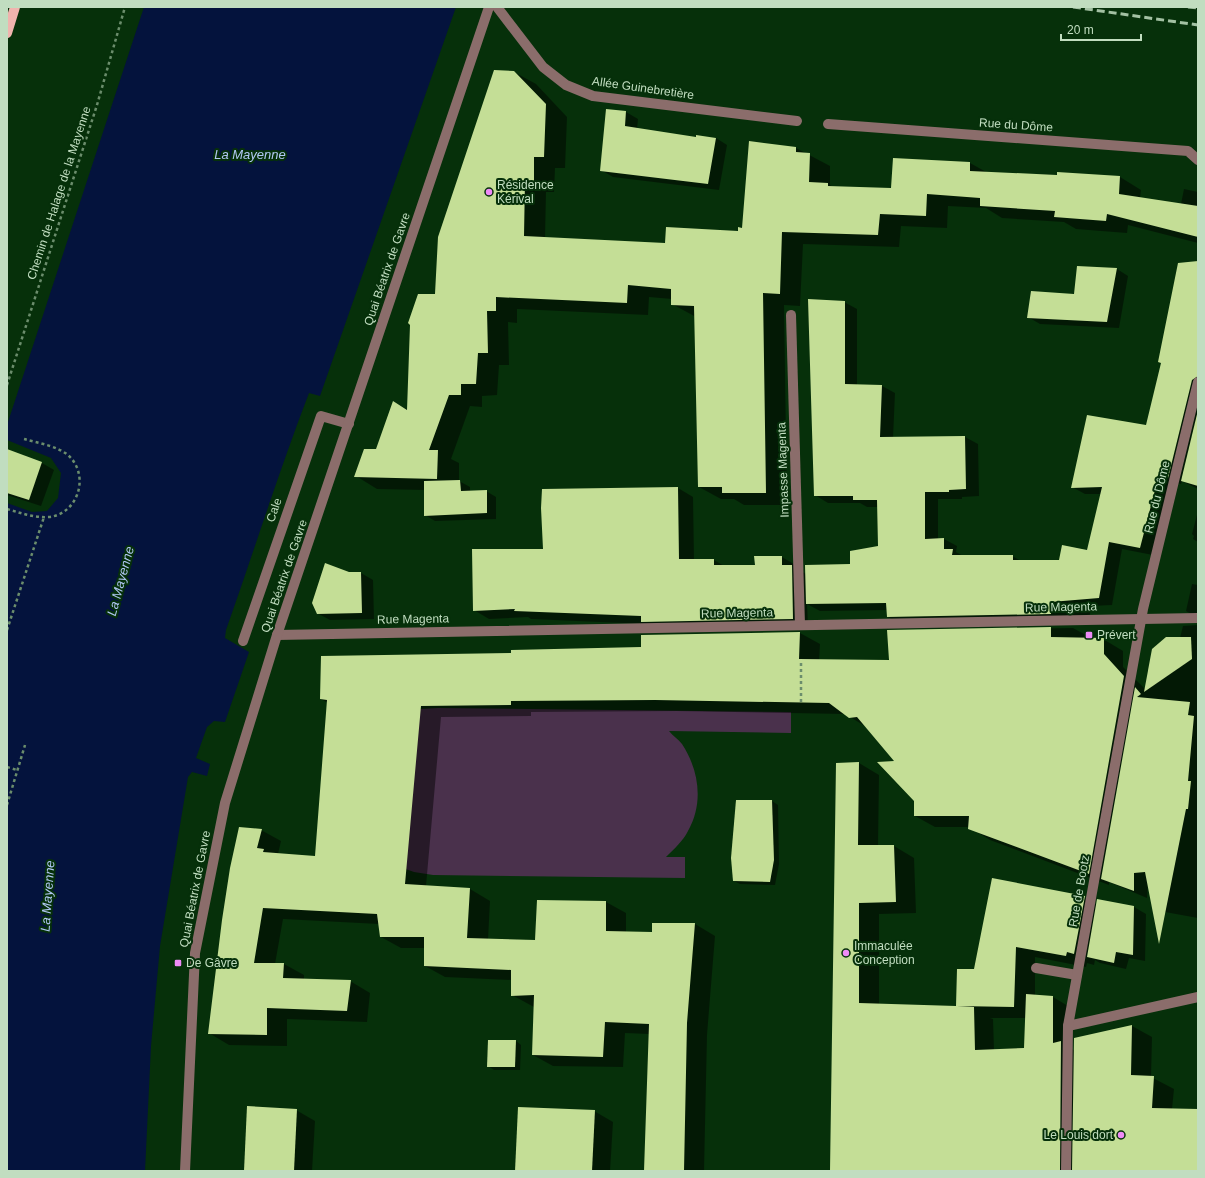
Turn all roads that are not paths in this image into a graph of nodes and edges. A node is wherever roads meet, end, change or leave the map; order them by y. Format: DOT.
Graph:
graph roads {
  1 [pos="15,7"];
  2 [pos="489,7"];
  3 [pos="497,7"];
  4 [pos="7,33"];
  5 [pos="797,121"];
  6 [pos="828,124"];
  7 [pos="1198,160"];
  8 [pos="791,315"];
  9 [pos="1198,382"];
  10 [pos="349,424"];
  11 [pos="1141,618"];
  12 [pos="1198,618"];
  13 [pos="800,625"];
  14 [pos="277,635"];
  15 [pos="243,640"];
  16 [pos="1036,968"];
  17 [pos="1077,975"];
  18 [pos="1198,997"];
  19 [pos="1068,1026"];
  20 [pos="185,1171"];
  21 [pos="1066,1171"];
  1 -- 4 [label="main road"];
  2 -- 10 [label="street, Quai Béatrix de Gavre"];
  3 -- 5 [label="street, Allée Guinebretière"];
  6 -- 7 [label="street, Rue du Dôme"];
  8 -- 13 [label="street, Impasse Magenta"];
  9 -- 11 [label="street, Rue du Dôme"];
  10 -- 14 [label="street, Quai Béatrix de Gavre"];
  10 -- 15 [label="street, Cale"];
  11 -- 12 [label="street, Rue Magenta"];
  11 -- 13 [label="street, Rue Magenta"];
  11 -- 17 [label="street, Rue de Bootz"];
  13 -- 14 [label="street, Rue Magenta"];
  14 -- 20 [label="street, Quai Béatrix de Gavre"];
  16 -- 17 [label="street"];
  17 -- 19 [label="street, Rue de Bootz"];
  18 -- 19 [label="street"];
  19 -- 21 [label="street, Rue de Bootz"];
}
